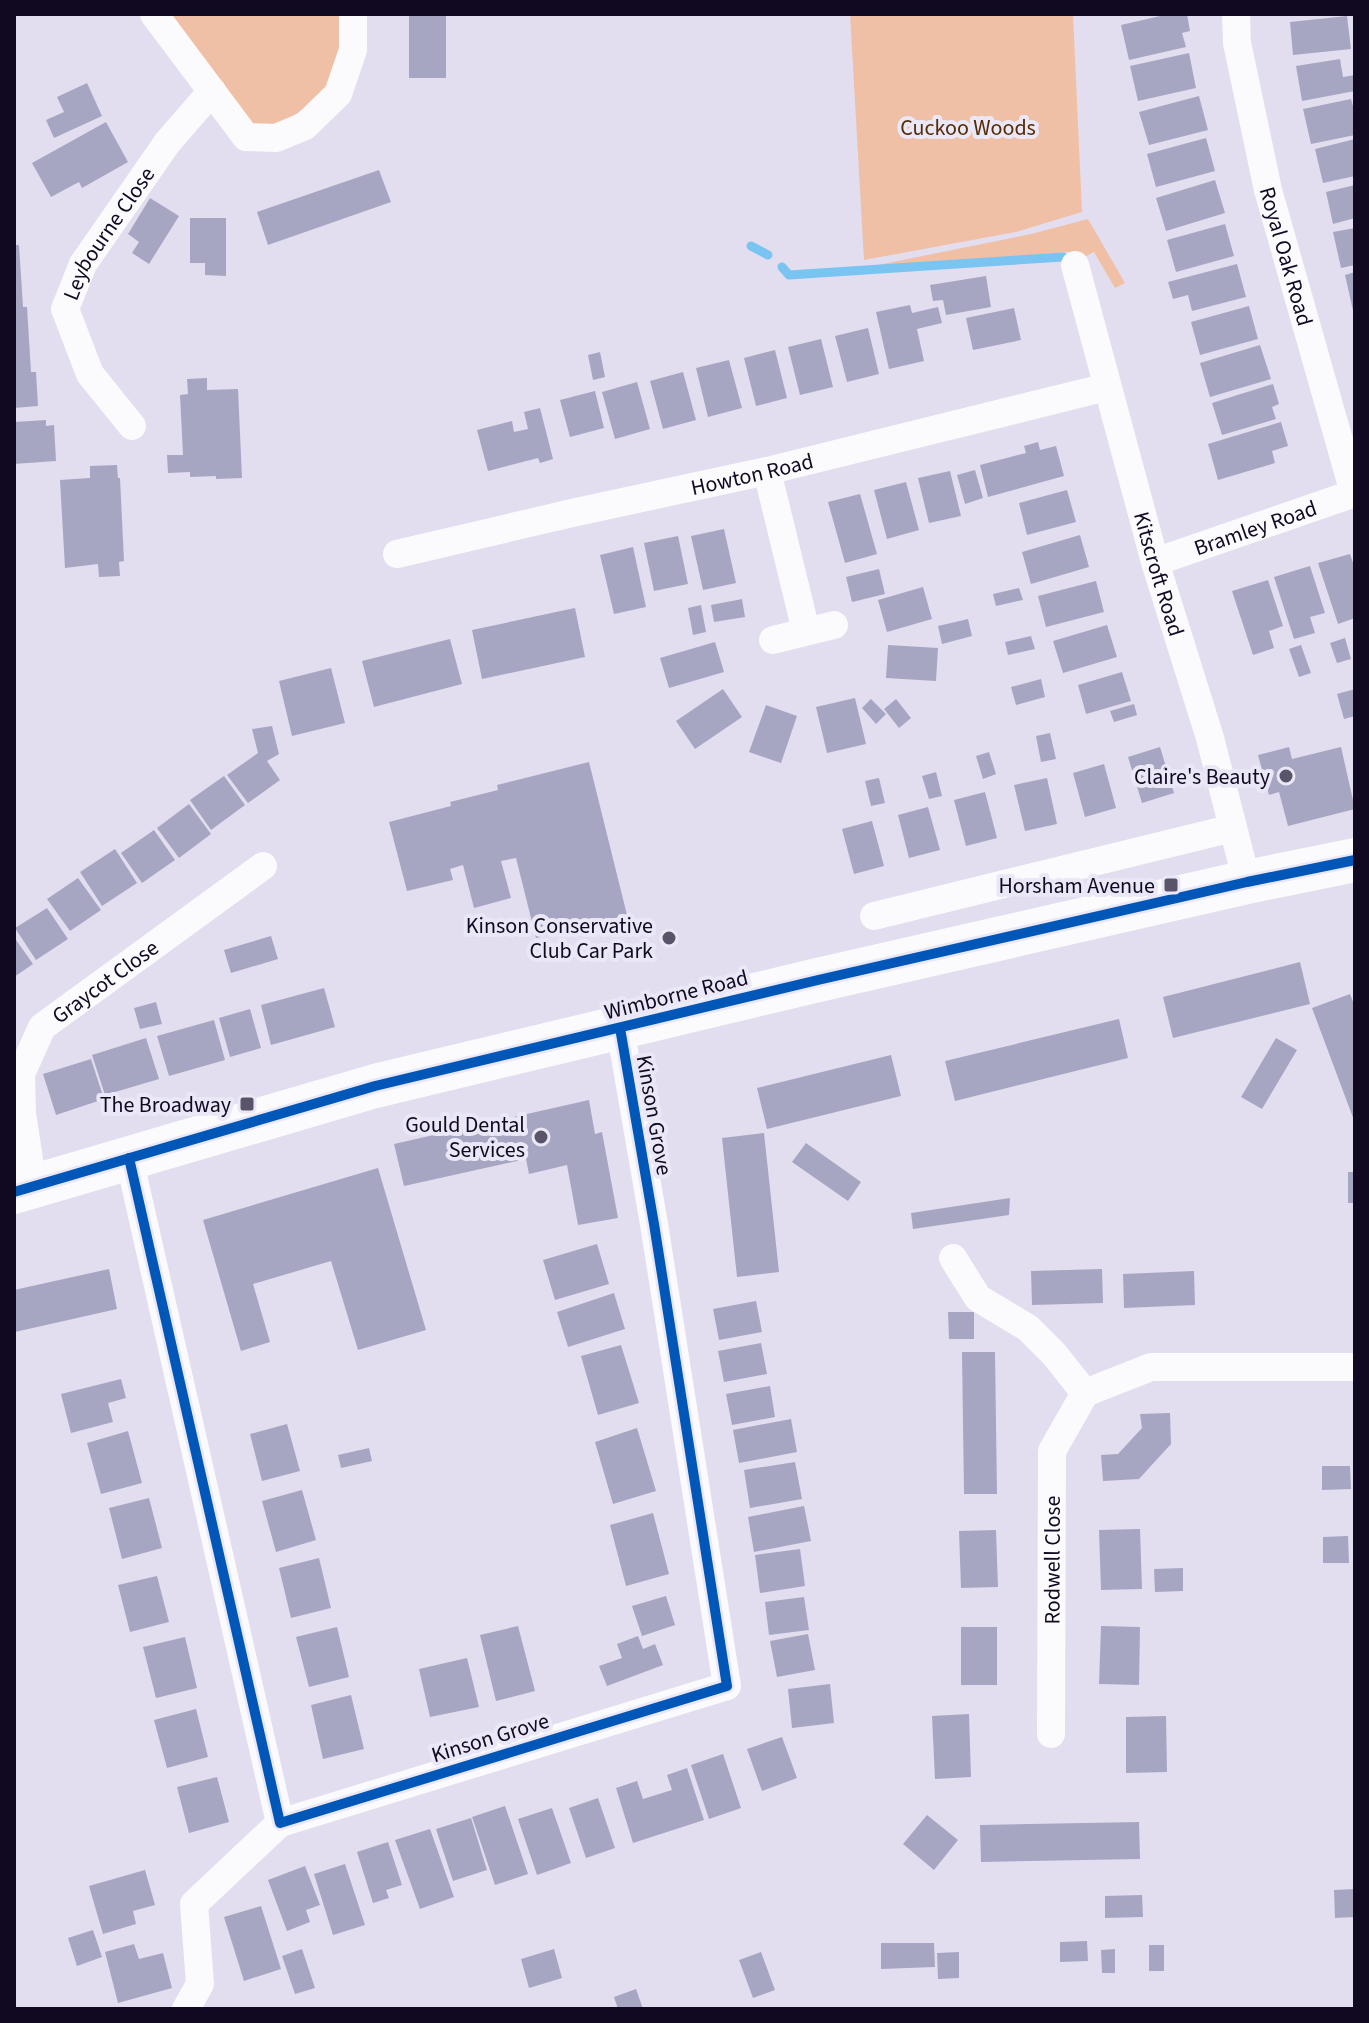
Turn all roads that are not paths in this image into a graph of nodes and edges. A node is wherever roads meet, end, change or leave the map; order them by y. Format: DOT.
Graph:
graph roads {
  1 [pos="154,14"];
  2 [pos="353,14"];
  3 [pos="1236,14"];
  4 [pos="212,91"];
  5 [pos="1075,265"];
  6 [pos="1107,387"];
  7 [pos="132,426"];
  8 [pos="767,471"];
  9 [pos="1354,493"];
  10 [pos="397,554"];
  11 [pos="1155,562"];
  12 [pos="834,625"];
  13 [pos="806,631"];
  14 [pos="773,640"];
  15 [pos="1233,828"];
  16 [pos="1355,860"];
  17 [pos="263,866"];
  18 [pos="1247,882"];
  19 [pos="874,916"];
  20 [pos="620,1028"];
  21 [pos="129,1158"];
  22 [pos="23,1189"];
  23 [pos="953,1258"];
  24 [pos="1355,1367"];
  25 [pos="1085,1393"];
  26 [pos="1051,1734"];
  27 [pos="280,1823"];
  28 [pos="186,2009"];
  1 -- 4 [label="street"];
  2 -- 4 [label="street"];
  3 -- 9 [label="street, Royal Oak Road"];
  4 -- 7 [label="street, Leybourne Close"];
  5 -- 6 [label="street, Kitscroft Road"];
  6 -- 8 [label="street, Howton Road"];
  6 -- 11 [label="street, Kitscroft Road"];
  8 -- 10 [label="street, Howton Road"];
  8 -- 13 [label="street"];
  9 -- 11 [label="street, Bramley Road"];
  11 -- 15 [label="street, Kitscroft Road"];
  12 -- 13 [label="street"];
  13 -- 14 [label="street"];
  15 -- 18 [label="street, Kitscroft Road"];
  15 -- 19 [label="street"];
  16 -- 18 [label="main road, Wimborne Road"];
  17 -- 22 [label="street, Graycot Close"];
  18 -- 20 [label="main road, Wimborne Road"];
  20 -- 21 [label="main road, Wimborne Road"];
  20 -- 27 [label="street, Kinson Grove"];
  21 -- 22 [label="main road, Wimborne Road"];
  21 -- 27 [label="street"];
  23 -- 25 [label="street"];
  24 -- 25 [label="street"];
  25 -- 26 [label="street, Rodwell Close"];
  27 -- 28 [label="street"];
}
